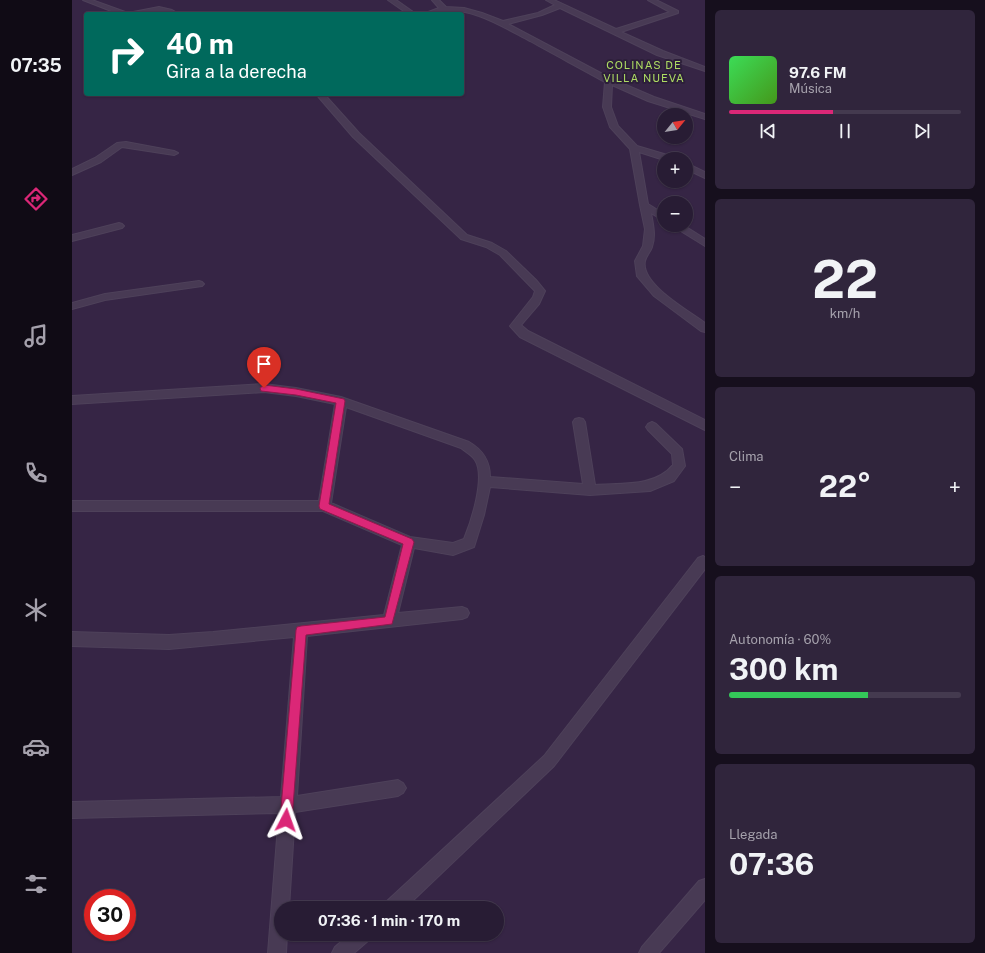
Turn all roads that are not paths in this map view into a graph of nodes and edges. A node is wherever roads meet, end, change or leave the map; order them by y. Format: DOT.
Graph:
graph roads {
  1 [pos="86,0"];
  2 [pos="391,0"];
  3 [pos="435,0"];
  4 [pos="549,0"];
  5 [pos="651,0"];
  6 [pos="561,5"];
  7 [pos="444,9"];
  8 [pos="119,12"];
  9 [pos="140,12"];
  10 [pos="172,12"];
  11 [pos="410,12"];
  12 [pos="433,12"];
  13 [pos="502,23"];
  14 [pos="614,32"];
  15 [pos="705,69"];
  16 [pos="609,81"];
  17 [pos="322,96"];
  18 [pos="705,117"];
  19 [pos="634,148"];
  20 [pos="174,153"];
  21 [pos="657,155"];
  22 [pos="693,169"];
  23 [pos="72,172"];
  24 [pos="705,175"];
  25 [pos="644,205"];
  26 [pos="657,213"];
  27 [pos="119,226"];
  28 [pos="687,232"];
  29 [pos="72,238"];
  30 [pos="705,243"];
  31 [pos="199,284"];
  32 [pos="72,306"];
  33 [pos="705,328"];
  34 [pos="72,400"];
  35 [pos="341,401"];
  36 [pos="579,422"];
  37 [pos="705,425"];
  38 [pos="652,427"];
  39 [pos="484,482"];
  40 [pos="590,490"];
  41 [pos="72,506"];
  42 [pos="324,506"];
  43 [pos="409,542"];
  44 [pos="703,562"];
  45 [pos="462,613"];
  46 [pos="389,621"];
  47 [pos="301,630"];
  48 [pos="72,639"];
  49 [pos="398,788"];
  50 [pos="287,805"];
  51 [pos="72,810"];
  52 [pos="705,887"];
  53 [pos="400,901"];
  54 [pos="355,941"];
  55 [pos="277,953"];
  56 [pos="342,953"];
  57 [pos="648,953"];
  1 -- 8 [label="street"];
  2 -- 11 [label="street"];
  3 -- 7 [label="street"];
  4 -- 6 [label="street"];
  5 -- 14 [label="street"];
  6 -- 13 [label="street"];
  6 -- 14 [label="street"];
  7 -- 12 [label="street"];
  7 -- 13 [label="street"];
  9 -- 10 [label="street"];
  13 -- 16 [label="street"];
  14 -- 15 [label="street"];
  16 -- 18 [label="street"];
  16 -- 19 [label="street"];
  17 -- 37 [label="street"];
  19 -- 21 [label="street"];
  19 -- 25 [label="street"];
  20 -- 23 [label="street"];
  22 -- 24 [label="street"];
  25 -- 26 [label="street"];
  25 -- 33 [label="street"];
  27 -- 29 [label="street"];
  28 -- 30 [label="street"];
  31 -- 32 [label="street"];
  34 -- 35 [label="street"];
  35 -- 39 [label="street"];
  35 -- 42 [label="street"];
  36 -- 40 [label="street"];
  38 -- 40 [label="street"];
  39 -- 40 [label="street"];
  39 -- 43 [label="street"];
  41 -- 42 [label="street"];
  42 -- 43 [label="street"];
  43 -- 46 [label="street"];
  44 -- 53 [label="street"];
  45 -- 46 [label="street"];
  46 -- 47 [label="street"];
  47 -- 48 [label="street"];
  47 -- 50 [label="street"];
  49 -- 50 [label="street"];
  50 -- 51 [label="street"];
  50 -- 55 [label="street"];
  52 -- 57 [label="street"];
  54 -- 56 [label="street"];
}
